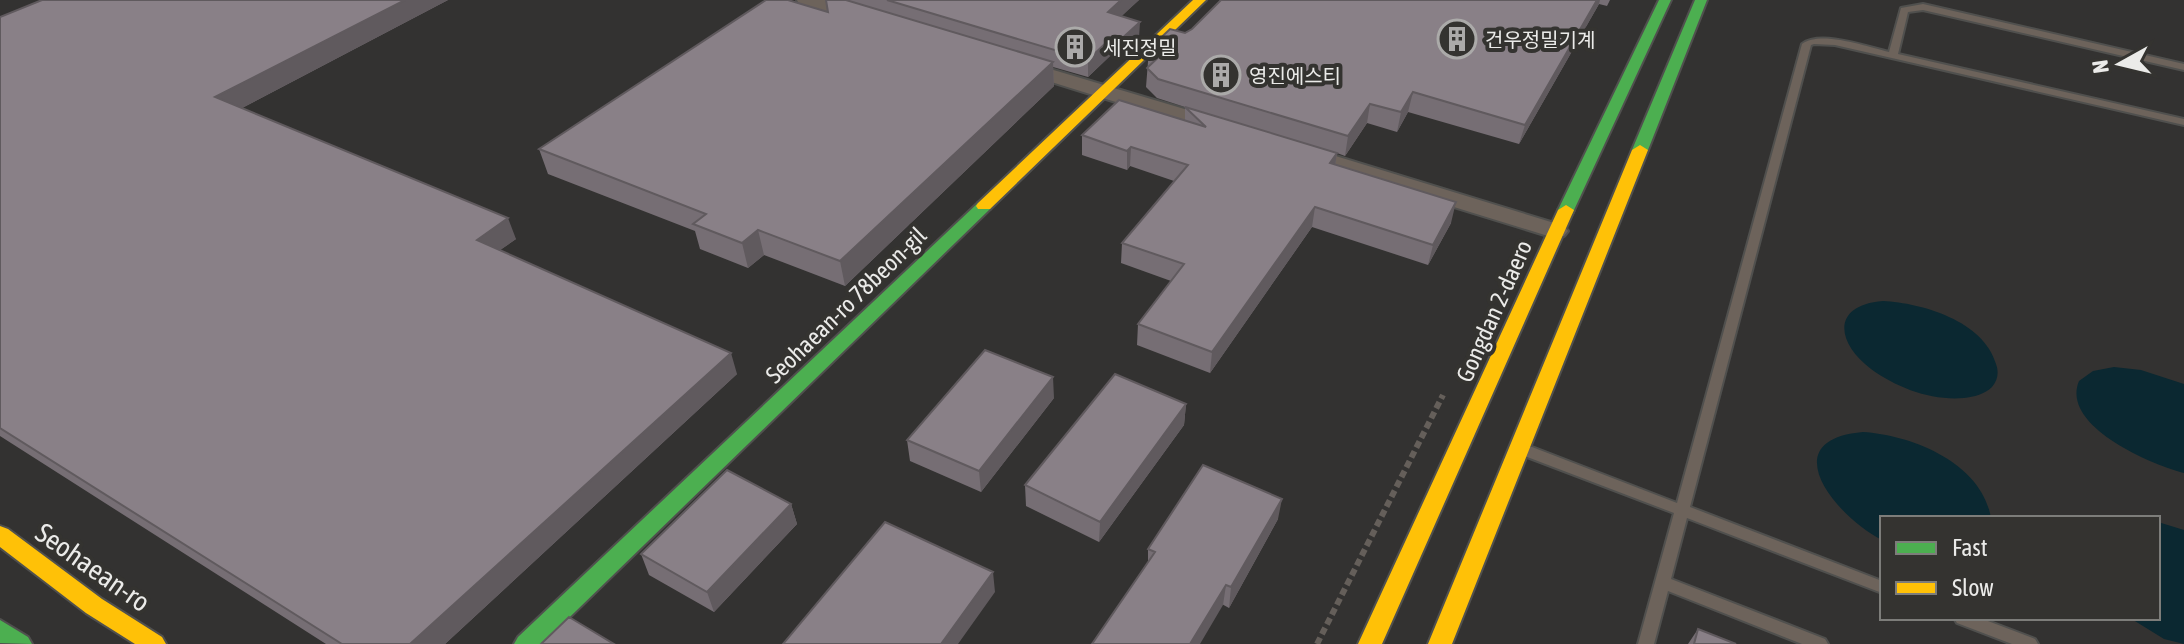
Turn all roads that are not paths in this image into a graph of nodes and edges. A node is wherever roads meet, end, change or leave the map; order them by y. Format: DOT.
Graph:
graph roads {
  1 [pos="806,0"];
  2 [pos="1200,0"];
  3 [pos="1665,0"];
  4 [pos="1701,0"];
  5 [pos="881,23"];
  6 [pos="1893,56"];
  7 [pos="1000,59"];
  8 [pos="2184,67"];
  9 [pos="1104,91"];
  10 [pos="2184,122"];
  11 [pos="1241,134"];
  12 [pos="1286,148"];
  13 [pos="1556,231"];
  14 [pos="1589,241"];
  15 [pos="1519,448"];
  16 [pos="1682,510"];
  17 [pos="0,535"];
  18 [pos="1662,582"];
  19 [pos="1880,586"];
  20 [pos="1967,620"];
  21 [pos="0,630"];
  22 [pos="20,644"];
  23 [pos="154,644"];
  24 [pos="526,644"];
  25 [pos="1370,644"];
  26 [pos="1440,644"];
  27 [pos="1646,644"];
  28 [pos="1820,644"];
  29 [pos="2030,644"];
  1 -- 5 [label="street"];
  2 -- 9 [label="main road, Seohaean-ro 78beon-gil"];
  3 -- 13 [label="main road, Gongdan 2-daero"];
  4 -- 14 [label="main road"];
  6 -- 8 [label="lane"];
  6 -- 10 [label="lane"];
  6 -- 16 [label="lane"];
  7 -- 9 [label="street"];
  9 -- 11 [label="street"];
  9 -- 24 [label="main road, Seohaean-ro 78beon-gil"];
  12 -- 13 [label="street"];
  13 -- 14 [label="main road"];
  13 -- 25 [label="main road, Gongdan 2-daero"];
  14 -- 15 [label="main road"];
  15 -- 16 [label="lane"];
  15 -- 26 [label="main road"];
  16 -- 18 [label="lane"];
  16 -- 19 [label="lane"];
  17 -- 23 [label="main road, Seohaean-ro"];
  18 -- 27 [label="lane"];
  18 -- 28 [label="lane"];
  20 -- 29 [label="lane"];
  21 -- 22 [label="main road"];
}
